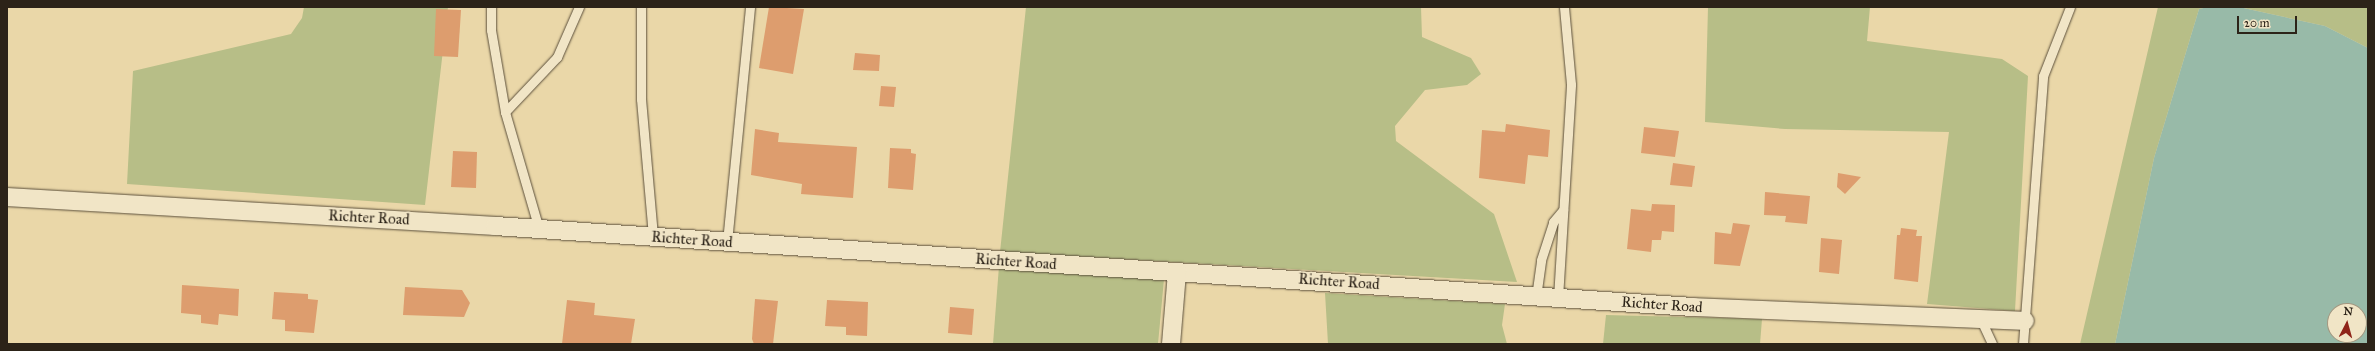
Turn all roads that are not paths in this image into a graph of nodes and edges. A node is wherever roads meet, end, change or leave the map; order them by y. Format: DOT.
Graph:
graph roads {
  1 [pos="491,7"];
  2 [pos="579,7"];
  3 [pos="641,7"];
  4 [pos="750,7"];
  5 [pos="1564,7"];
  6 [pos="2070,7"];
  7 [pos="505,112"];
  8 [pos="7,197"];
  9 [pos="1563,210"];
  10 [pos="539,229"];
  11 [pos="653,237"];
  12 [pos="727,242"];
  13 [pos="1177,272"];
  14 [pos="1536,297"];
  15 [pos="1558,298"];
  16 [pos="1981,320"];
  17 [pos="2025,321"];
  18 [pos="1171,344"];
  19 [pos="1992,344"];
  20 [pos="2023,344"];
  1 -- 7 [label="lane"];
  2 -- 7 [label="lane"];
  3 -- 11 [label="lane"];
  4 -- 12 [label="lane"];
  5 -- 9 [label="lane"];
  6 -- 17 [label="lane"];
  7 -- 10 [label="lane"];
  8 -- 10 [label="street, Richter Road"];
  9 -- 14 [label="lane"];
  9 -- 15 [label="lane"];
  10 -- 11 [label="street, Richter Road"];
  11 -- 12 [label="street, Richter Road"];
  12 -- 13 [label="street, Richter Road"];
  13 -- 14 [label="street, Richter Road"];
  13 -- 18 [label="street"];
  14 -- 15 [label="street, Richter Road"];
  15 -- 16 [label="street, Richter Road"];
  16 -- 17 [label="street, Richter Road"];
  16 -- 19 [label="lane"];
  17 -- 20 [label="lane"];
}
